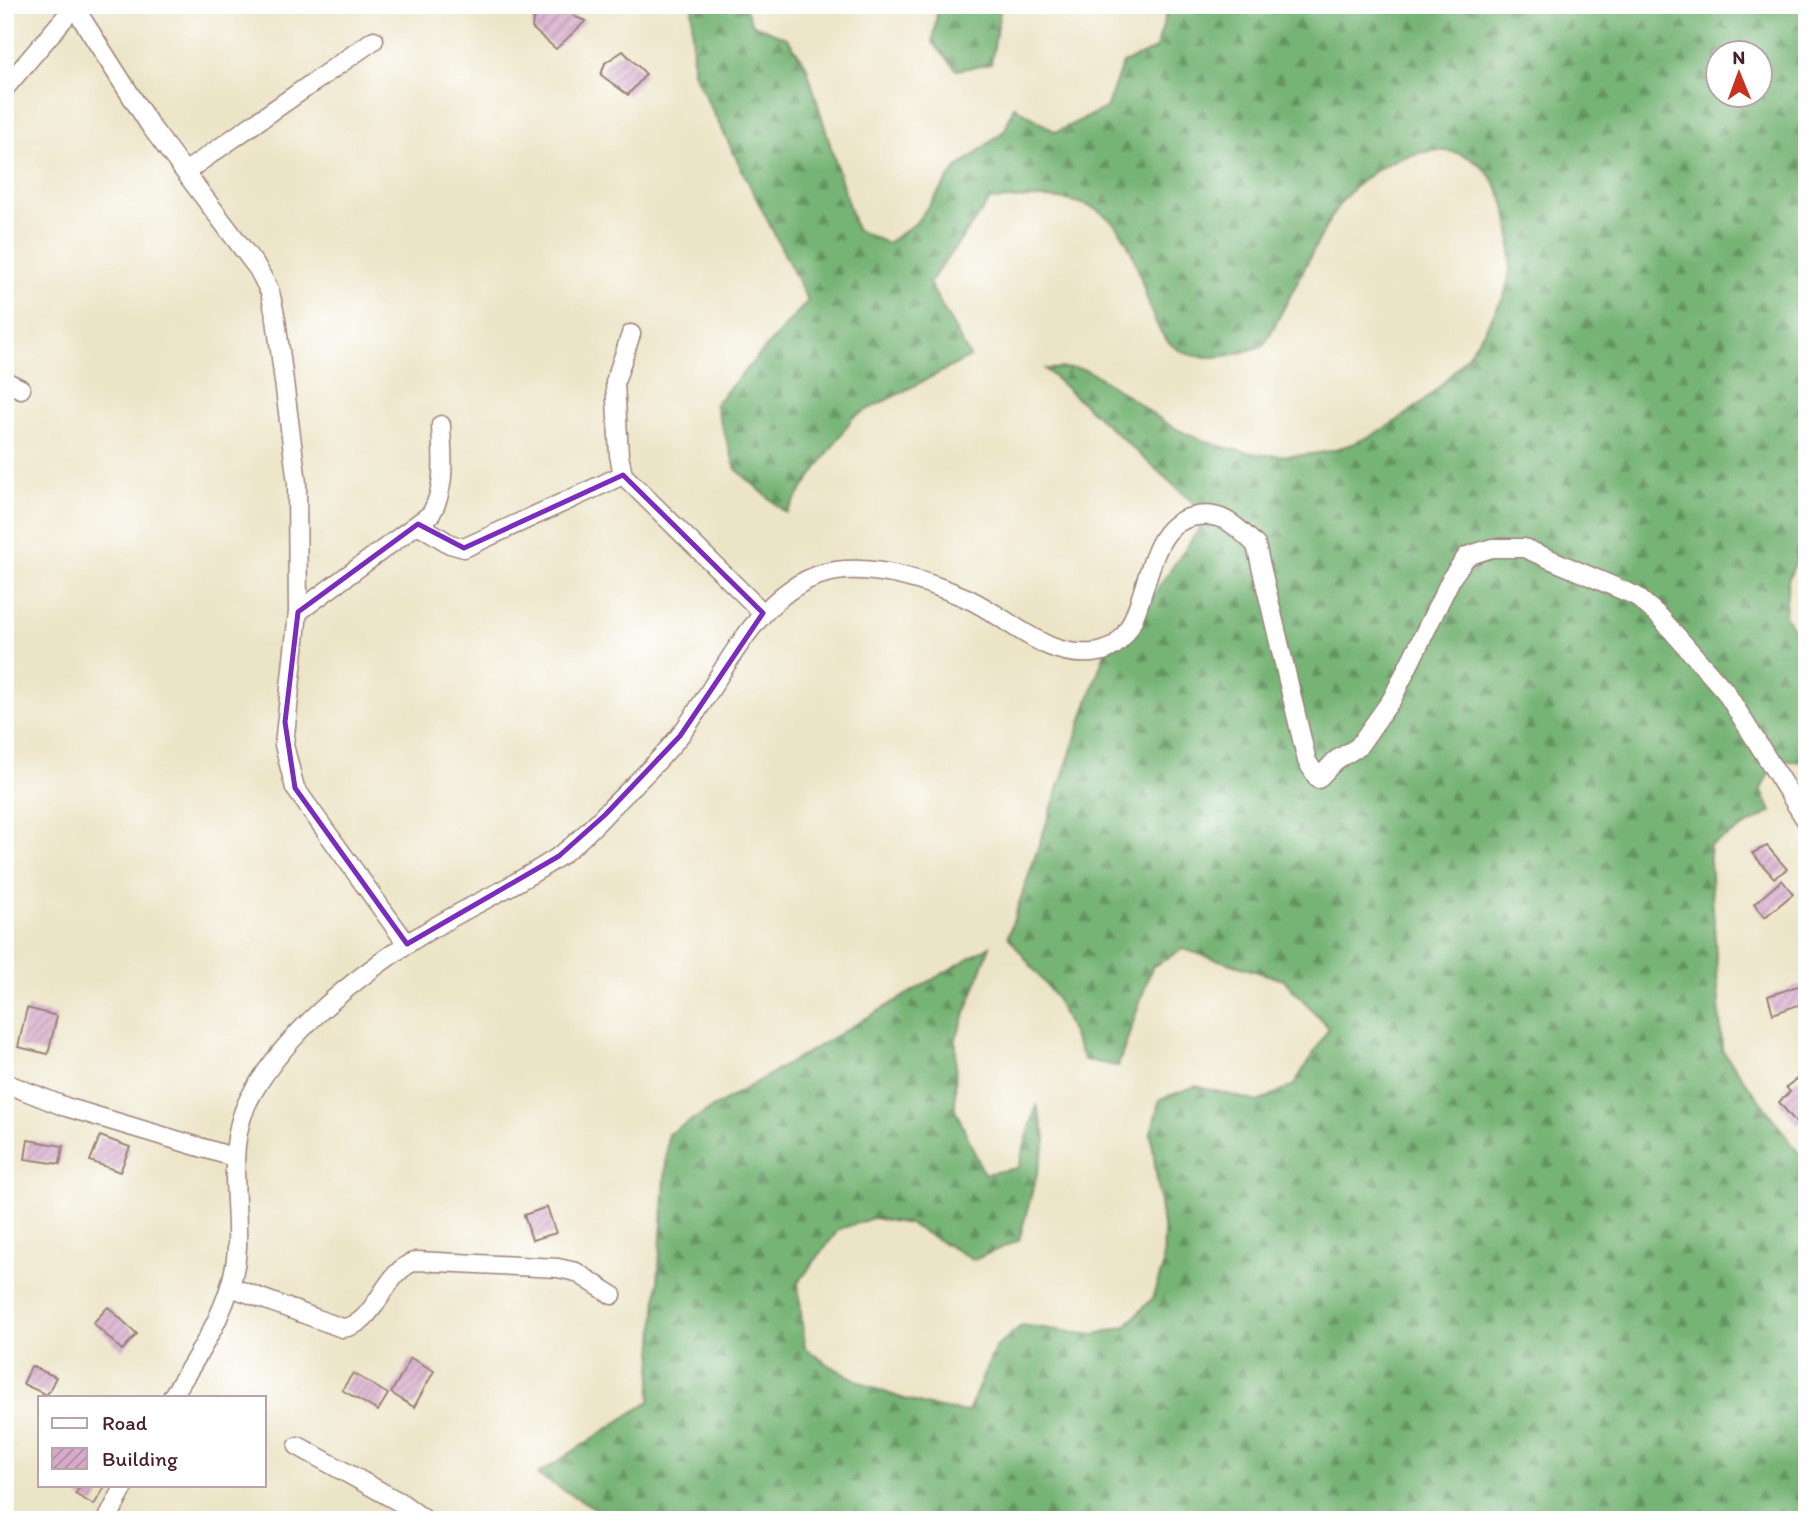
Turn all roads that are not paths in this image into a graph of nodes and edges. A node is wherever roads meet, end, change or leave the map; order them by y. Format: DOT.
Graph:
graph roads {
  1 [pos="74,6"];
  2 [pos="374,40"];
  3 [pos="5,88"];
  4 [pos="185,172"];
  5 [pos="631,334"];
  6 [pos="441,425"];
  7 [pos="623,475"];
  8 [pos="418,524"];
  9 [pos="298,612"];
  10 [pos="763,613"];
  11 [pos="1807,822"];
  12 [pos="407,944"];
  13 [pos="5,1083"];
  14 [pos="233,1157"];
  15 [pos="231,1287"];
  16 [pos="612,1295"];
  17 [pos="173,1396"];
  18 [pos="299,1446"];
  19 [pos="124,1486"];
  20 [pos="107,1520"];
  21 [pos="425,1520"];
  1 -- 3 [label="street"];
  1 -- 4 [label="street"];
  2 -- 4 [label="street"];
  4 -- 9 [label="street"];
  5 -- 7 [label="street"];
  6 -- 8 [label="street"];
  7 -- 8 [label="street"];
  7 -- 10 [label="street"];
  8 -- 9 [label="street"];
  9 -- 12 [label="street"];
  10 -- 11 [label="street"];
  10 -- 12 [label="street"];
  12 -- 14 [label="street"];
  13 -- 14 [label="street"];
  14 -- 15 [label="street"];
  15 -- 16 [label="street"];
  15 -- 17 [label="street"];
  18 -- 21 [label="street"];
  19 -- 20 [label="street"];
}
